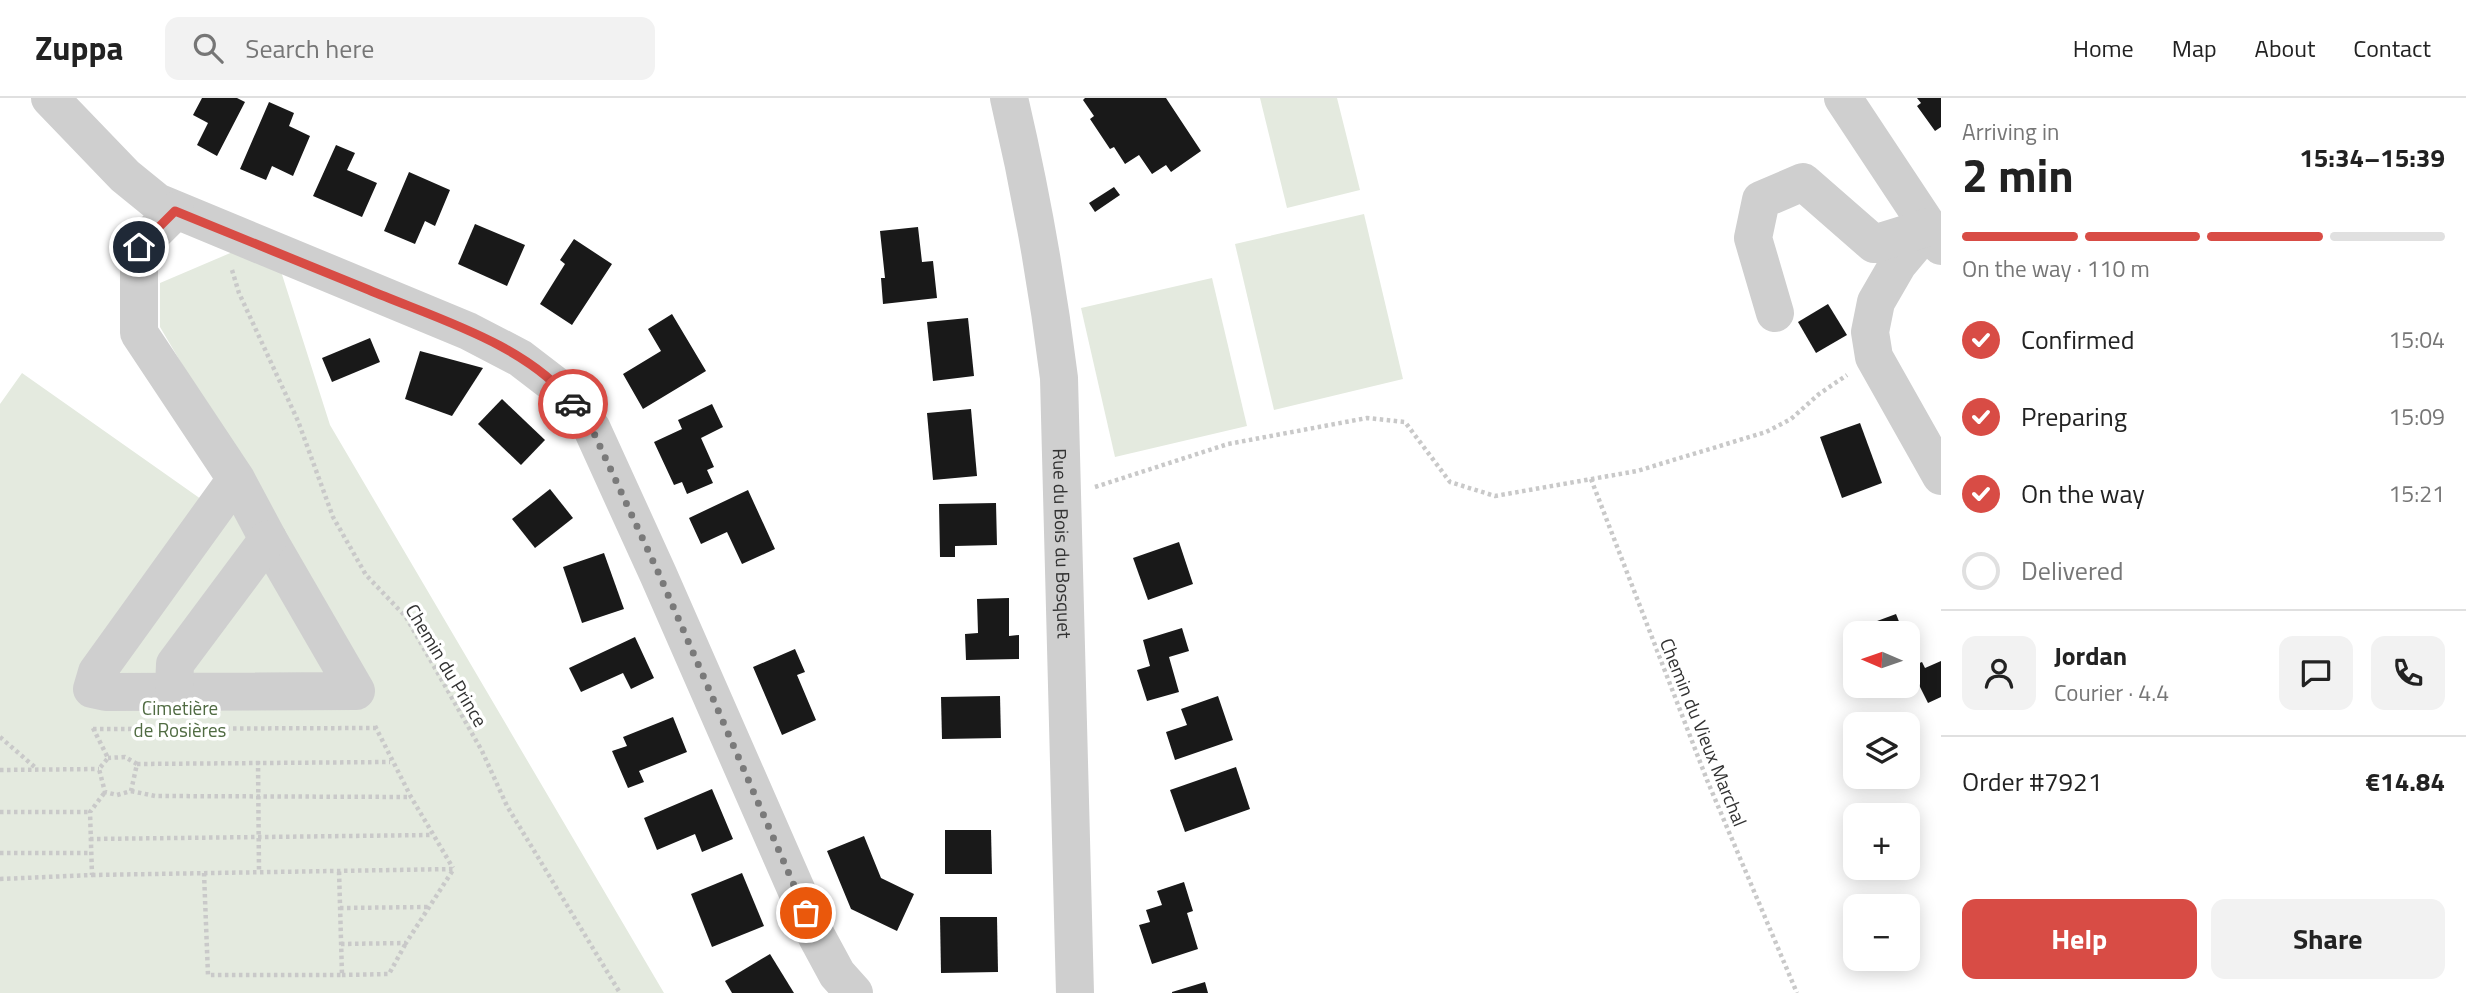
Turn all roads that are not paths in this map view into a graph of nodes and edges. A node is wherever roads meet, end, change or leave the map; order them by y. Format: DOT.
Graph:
graph roads {
  1 [pos="50,98"];
  2 [pos="1009,98"];
  3 [pos="1843,98"];
  4 [pos="175,211"];
  5 [pos="1935,237"];
  6 [pos="1775,313"];
  7 [pos="1941,476"];
  8 [pos="236,479"];
  9 [pos="268,539"];
  10 [pos="174,690"];
  11 [pos="854,993"];
  12 [pos="1075,993"];
  1 -- 4 [label="street"];
  2 -- 12 [label="street, Rue du Bois du Bosquet"];
  3 -- 5 [label="street"];
  4 -- 8 [label="street"];
  4 -- 11 [label="street"];
  5 -- 6 [label="street"];
  5 -- 7 [label="street"];
  8 -- 9 [label="street"];
  8 -- 10 [label="street"];
  9 -- 10 [label="street"];
  9 -- 10 [label="street"];
}
